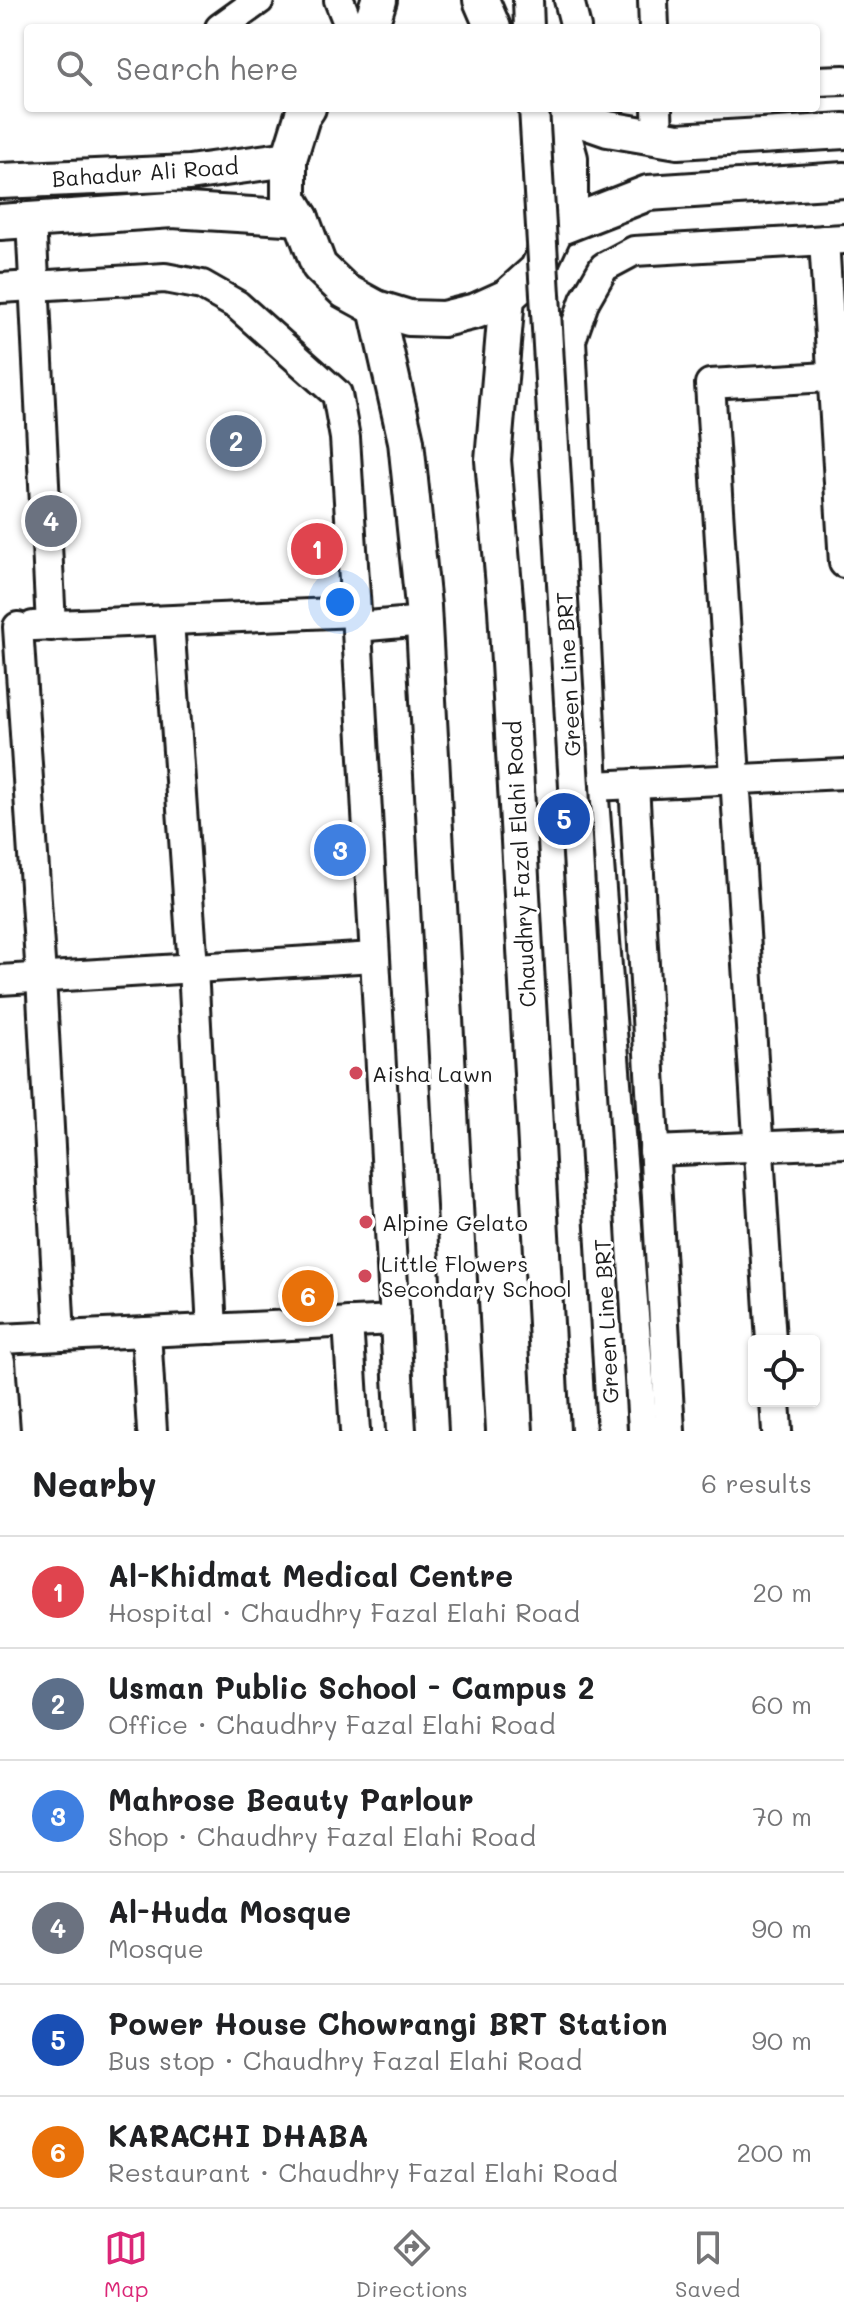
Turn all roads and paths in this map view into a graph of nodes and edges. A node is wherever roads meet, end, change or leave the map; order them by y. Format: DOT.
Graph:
graph roads {
  1 [pos="259,0"];
  2 [pos="339,0"];
  3 [pos="379,0"];
  4 [pos="481,0"];
  5 [pos="528,0"];
  6 [pos="569,0"];
  7 [pos="653,0"];
  8 [pos="226,24"];
  9 [pos="348,24"];
  10 [pos="371,24"];
  11 [pos="491,24"];
  12 [pos="529,24"];
  13 [pos="575,24"];
  14 [pos="654,24"];
  15 [pos="844,80"];
  16 [pos="820,81"];
  17 [pos="305,112"];
  18 [pos="550,112"];
  19 [pos="551,112"];
  20 [pos="559,112"];
  21 [pos="658,123"];
  22 [pos="844,131"];
  23 [pos="289,159"];
  24 [pos="844,180"];
  25 [pos="0,181"];
  26 [pos="301,218"];
  27 [pos="15,220"];
  28 [pos="558,228"];
  29 [pos="834,239"];
  30 [pos="33,286"];
  31 [pos="0,288"];
  32 [pos="507,297"];
  33 [pos="376,308"];
  34 [pos="838,376"];
  35 [pos="844,563"];
  36 [pos="357,619"];
  37 [pos="169,621"];
  38 [pos="424,621"];
  39 [pos="51,626"];
  40 [pos="9,628"];
  41 [pos="844,774"];
  42 [pos="735,779"];
  43 [pos="634,784"];
  44 [pos="593,786"];
  45 [pos="374,957"];
  46 [pos="193,968"];
  47 [pos="41,977"];
  48 [pos="0,980"];
  49 [pos="844,1143"];
  50 [pos="758,1146"];
  51 [pos="654,1151"];
  52 [pos="395,1320"];
  53 [pos="348,1322"];
  54 [pos="212,1329"];
  55 [pos="146,1332"];
  56 [pos="771,1335"];
  57 [pos="60,1336"];
  58 [pos="0,1339"];
  59 [pos="0,1361"];
  60 [pos="775,1407"];
  61 [pos="5,1431"];
  62 [pos="152,1431"];
  63 [pos="355,1431"];
  64 [pos="401,1431"];
  65 [pos="467,1431"];
  66 [pos="552,1431"];
  67 [pos="612,1431"];
  68 [pos="643,1431"];
  69 [pos="670,1431"];
  70 [pos="777,1431"];
  1 -- 8 [label="street"];
  2 -- 9 [label="street"];
  3 -- 10 [label="main road"];
  4 -- 11 [label="main road"];
  5 -- 12 [label="street"];
  6 -- 13 [label="street"];
  7 -- 14 [label="street"];
  15 -- 16 [label="street"];
  17 -- 23 [label="main road"];
  18 -- 67 [label="street, Green Line BRT, bridge"];
  19 -- 28 [label="main road"];
  20 -- 21 [label="main road"];
  21 -- 22 [label="main road"];
  23 -- 25 [label="main road, Bahadur Ali Road"];
  23 -- 26 [label="main road"];
  24 -- 28 [label="main road"];
  26 -- 27 [label="main road, Bahadur Ali Road"];
  26 -- 33 [label="main road"];
  27 -- 30 [label="street"];
  28 -- 32 [label="main road"];
  29 -- 34 [label="street"];
  29 -- 44 [label="street"];
  30 -- 31 [label="street"];
  30 -- 36 [label="street"];
  30 -- 39 [label="street"];
  32 -- 33 [label="main road"];
  32 -- 66 [label="main road, Chaudhry Fazal Elahi Road"];
  33 -- 38 [label="main road"];
  34 -- 35 [label="street"];
  34 -- 42 [label="street"];
  36 -- 37 [label="street"];
  36 -- 38 [label="street"];
  36 -- 45 [label="street"];
  37 -- 39 [label="street"];
  37 -- 46 [label="street"];
  38 -- 65 [label="main road"];
  39 -- 40 [label="street"];
  40 -- 47 [label="street"];
  41 -- 42 [label="street"];
  42 -- 43 [label="street"];
  42 -- 50 [label="street"];
  43 -- 44 [label="street"];
  43 -- 51 [label="street"];
  44 -- 68 [label="street"];
  45 -- 46 [label="street"];
  45 -- 52 [label="street"];
  46 -- 47 [label="street"];
  46 -- 54 [label="street"];
  47 -- 48 [label="street"];
  47 -- 57 [label="street"];
  49 -- 50 [label="street"];
  50 -- 51 [label="street"];
  50 -- 56 [label="street"];
  51 -- 69 [label="street"];
  52 -- 53 [label="street"];
  52 -- 64 [label="street"];
  53 -- 54 [label="street"];
  53 -- 63 [label="street"];
  54 -- 55 [label="street"];
  55 -- 57 [label="street"];
  55 -- 62 [label="street"];
  57 -- 58 [label="street"];
  59 -- 61 [label="street"];
  60 -- 70 [label="street"];
}
